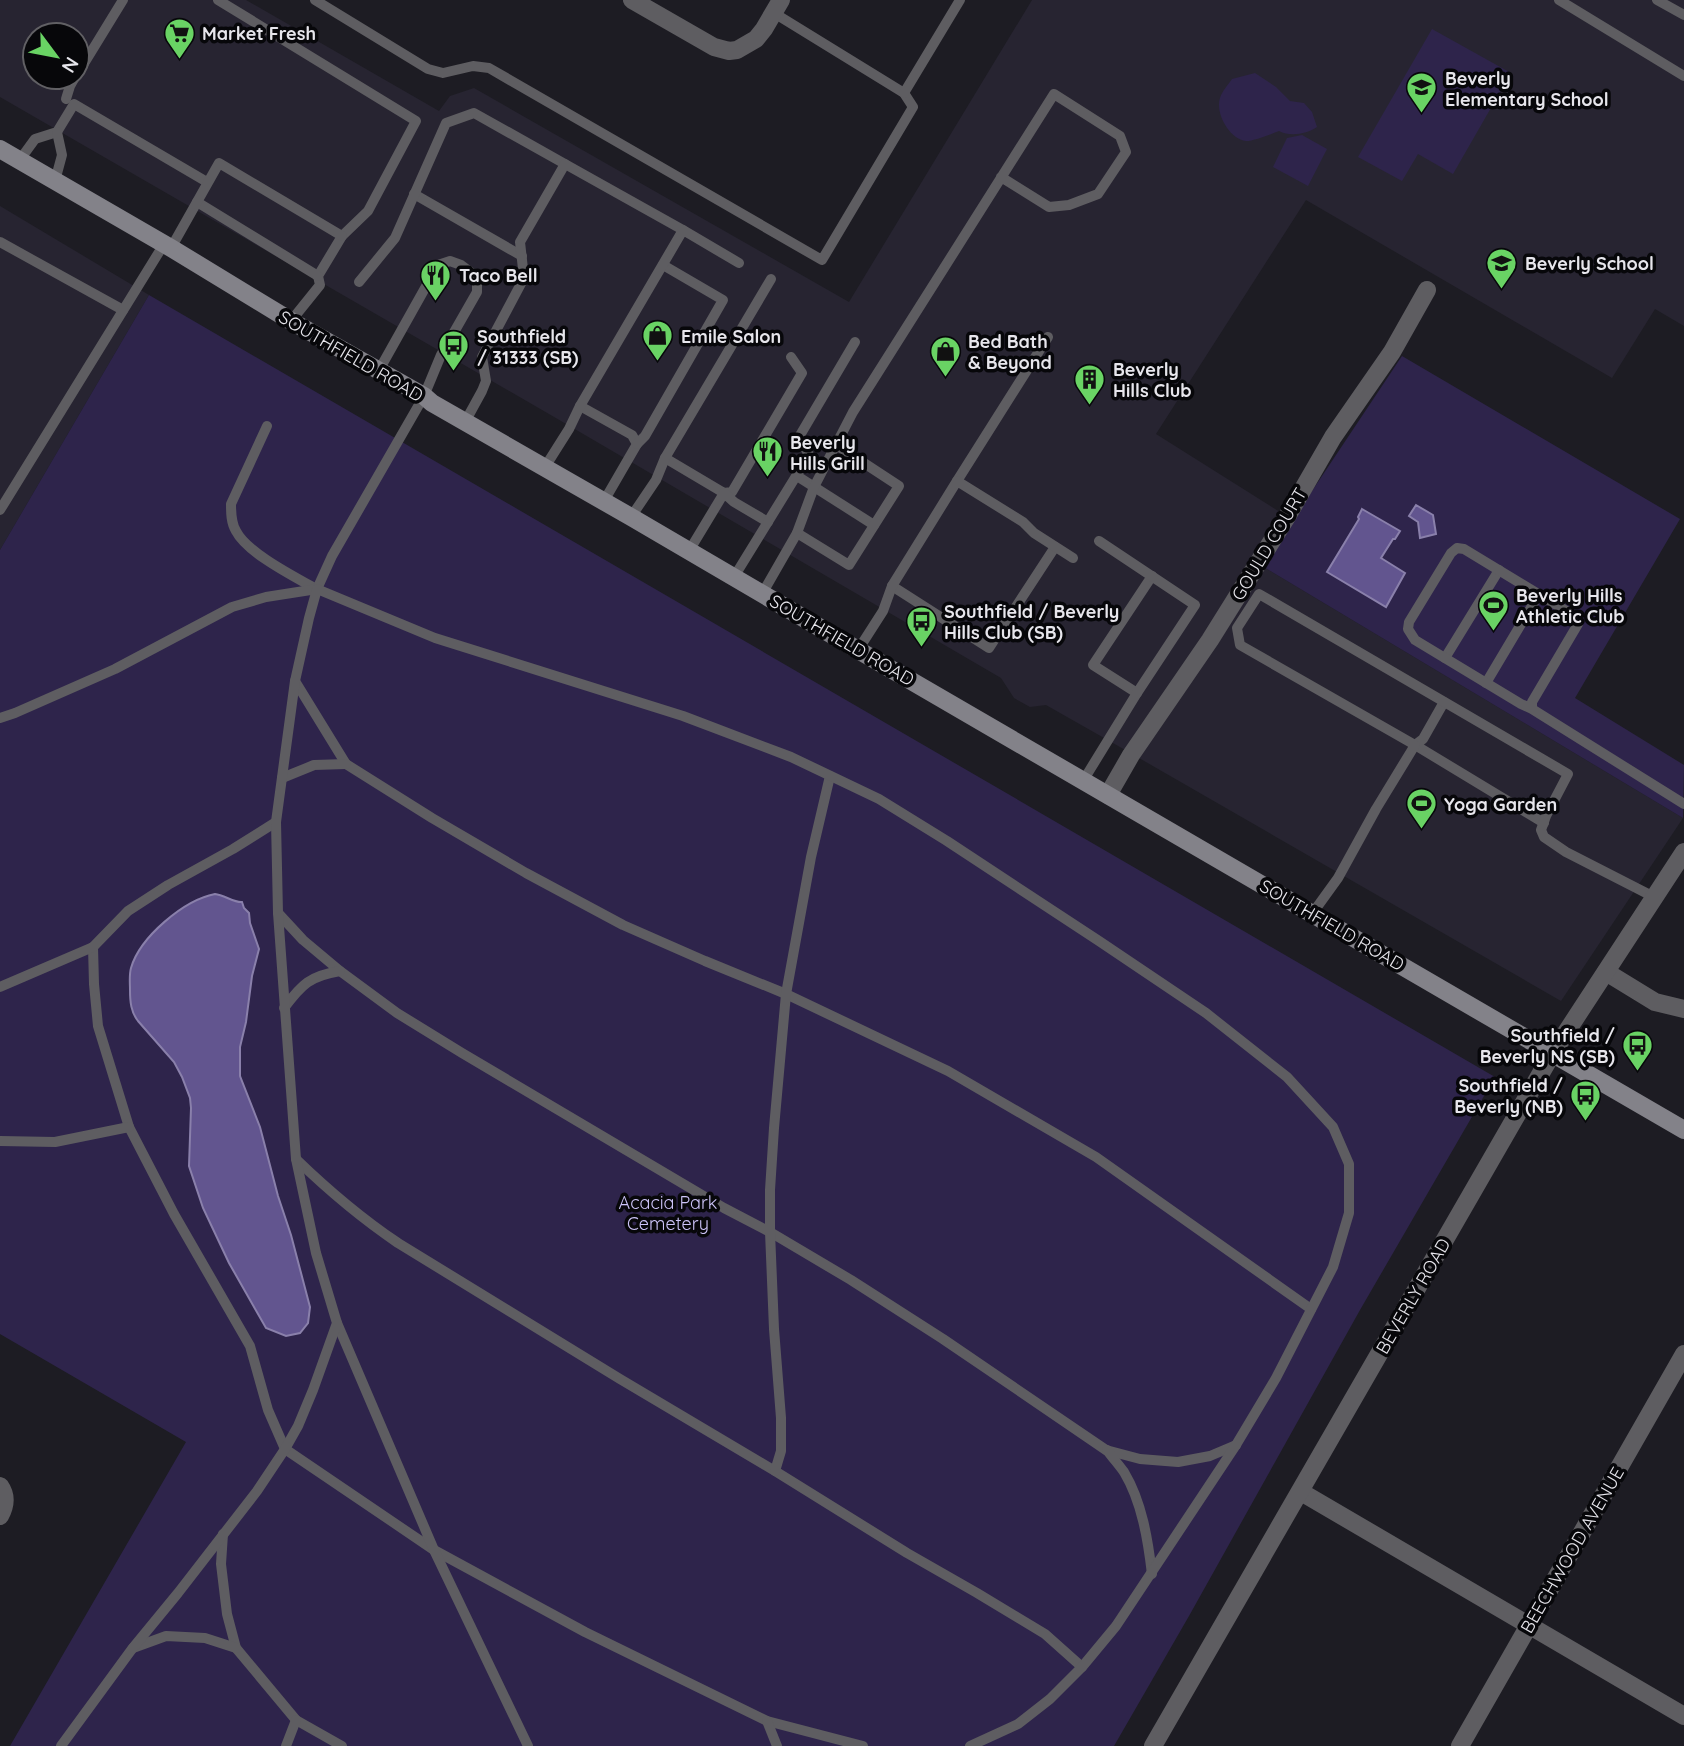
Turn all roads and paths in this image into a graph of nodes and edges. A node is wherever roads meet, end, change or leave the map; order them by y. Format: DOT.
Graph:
graph roads {
  1 [pos="123,0"];
  2 [pos="218,0"];
  3 [pos="315,0"];
  4 [pos="632,0"];
  5 [pos="960,0"];
  6 [pos="1559,0"];
  7 [pos="1657,0"];
  8 [pos="778,6"];
  9 [pos="1684,15"];
  10 [pos="91,52"];
  11 [pos="1684,76"];
  12 [pos="68,91"];
  13 [pos="905,93"];
  14 [pos="66,99"];
  15 [pos="57,132"];
  16 [pos="0,149"];
  17 [pos="19,161"];
  18 [pos="565,164"];
  19 [pos="1001,177"];
  20 [pos="55,181"];
  21 [pos="207,182"];
  22 [pos="414,194"];
  23 [pos="197,202"];
  24 [pos="683,230"];
  25 [pos="342,236"];
  26 [pos="0,242"];
  27 [pos="167,246"];
  28 [pos="522,256"];
  29 [pos="739,263"];
  30 [pos="663,265"];
  31 [pos="318,276"];
  32 [pos="771,279"];
  33 [pos="359,282"];
  34 [pos="1427,290"];
  35 [pos="123,310"];
  36 [pos="290,321"];
  37 [pos="1048,337"];
  38 [pos="855,342"];
  39 [pos="791,357"];
  40 [pos="378,372"];
  41 [pos="424,396"];
  42 [pos="580,406"];
  43 [pos="465,422"];
  44 [pos="267,426"];
  45 [pos="637,444"];
  46 [pos="835,444"];
  47 [pos="665,458"];
  48 [pos="545,467"];
  49 [pos="797,476"];
  50 [pos="957,481"];
  51 [pos="814,487"];
  52 [pos="724,493"];
  53 [pos="604,501"];
  54 [pos="0,510"];
  55 [pos="631,517"];
  56 [pos="768,522"];
  57 [pos="874,525"];
  58 [pos="797,533"];
  59 [pos="1099,541"];
  60 [pos="1055,547"];
  61 [pos="689,551"];
  62 [pos="1073,558"];
  63 [pos="1499,570"];
  64 [pos="1152,576"];
  65 [pos="734,577"];
  66 [pos="892,586"];
  67 [pos="317,589"];
  68 [pos="762,594"];
  69 [pos="1539,594"];
  70 [pos="858,650"];
  71 [pos="1445,658"];
  72 [pos="295,681"];
  73 [pos="1486,683"];
  74 [pos="1137,693"];
  75 [pos="1444,702"];
  76 [pos="1532,709"];
  77 [pos="0,718"];
  78 [pos="1415,745"];
  79 [pos="346,764"];
  80 [pos="830,776"];
  81 [pos="282,778"];
  82 [pos="1083,781"];
  83 [pos="1108,795"];
  84 [pos="1684,804"];
  85 [pos="276,822"];
  86 [pos="1544,823"];
  87 [pos="1684,852"];
  88 [pos="1654,897"];
  89 [pos="278,914"];
  90 [pos="1312,914"];
  91 [pos="93,947"];
  92 [pos="340,971"];
  93 [pos="1606,972"];
  94 [pos="0,987"];
  95 [pos="786,994"];
  96 [pos="284,1008"];
  97 [pos="1684,1009"];
  98 [pos="1552,1054"];
  99 [pos="129,1127"];
  100 [pos="1684,1130"];
  101 [pos="0,1142"];
  102 [pos="296,1159"];
  103 [pos="770,1232"];
  104 [pos="1311,1309"];
  105 [pos="337,1323"];
  106 [pos="1684,1354"];
  107 [pos="1236,1445"];
  108 [pos="285,1449"];
  109 [pos="1106,1450"];
  110 [pos="775,1471"];
  111 [pos="0,1486"];
  112 [pos="1301,1492"];
  113 [pos="0,1516"];
  114 [pos="223,1534"];
  115 [pos="434,1550"];
  116 [pos="1152,1574"];
  117 [pos="1529,1625"];
  118 [pos="236,1648"];
  119 [pos="132,1649"];
  120 [pos="1082,1667"];
  121 [pos="1684,1716"];
  122 [pos="296,1720"];
  123 [pos="766,1721"];
  124 [pos="61,1746"];
  125 [pos="285,1746"];
  126 [pos="342,1746"];
  127 [pos="528,1746"];
  128 [pos="777,1746"];
  129 [pos="863,1746"];
  130 [pos="970,1746"];
  131 [pos="1153,1746"];
  132 [pos="1460,1746"];
  1 -- 10 [label="lane"];
  2 -- 25 [label="lane"];
  3 -- 13 [label="lane"];
  4 -- 8 [label="street"];
  5 -- 13 [label="lane"];
  6 -- 11 [label="lane"];
  7 -- 9 [label="lane"];
  8 -- 13 [label="lane"];
  12 -- 14 [label="lane"];
  15 -- 17 [label="lane"];
  15 -- 20 [label="lane"];
  15 -- 21 [label="lane"];
  16 -- 17 [label="main road, SOUTHFIELD ROAD"];
  17 -- 20 [label="main road, SOUTHFIELD ROAD"];
  18 -- 22 [label="lane"];
  18 -- 24 [label="lane"];
  18 -- 28 [label="lane"];
  19 -- 19 [label="lane"];
  19 -- 46 [label="lane"];
  20 -- 27 [label="main road, SOUTHFIELD ROAD"];
  21 -- 23 [label="lane"];
  21 -- 25 [label="lane"];
  22 -- 28 [label="lane"];
  22 -- 33 [label="lane"];
  23 -- 27 [label="lane"];
  23 -- 31 [label="lane"];
  24 -- 29 [label="lane"];
  24 -- 30 [label="lane"];
  25 -- 31 [label="lane"];
  26 -- 35 [label="lane"];
  27 -- 35 [label="lane"];
  27 -- 36 [label="main road, SOUTHFIELD ROAD"];
  28 -- 43 [label="lane"];
  30 -- 42 [label="lane"];
  30 -- 45 [label="lane"];
  31 -- 36 [label="lane"];
  32 -- 47 [label="lane"];
  34 -- 83 [label="street, GOULD COURT"];
  35 -- 54 [label="lane"];
  36 -- 40 [label="main road, SOUTHFIELD ROAD"];
  37 -- 50 [label="lane"];
  38 -- 49 [label="lane"];
  39 -- 52 [label="lane"];
  40 -- 41 [label="main road, SOUTHFIELD ROAD"];
  40 -- 41 [label="lane"];
  41 -- 43 [label="main road, SOUTHFIELD ROAD"];
  41 -- 67 [label="lane"];
  42 -- 45 [label="lane"];
  42 -- 48 [label="lane"];
  43 -- 48 [label="main road, SOUTHFIELD ROAD"];
  44 -- 67 [label="lane"];
  45 -- 53 [label="lane"];
  46 -- 51 [label="lane"];
  46 -- 57 [label="lane"];
  47 -- 52 [label="lane"];
  47 -- 55 [label="lane"];
  48 -- 53 [label="main road, SOUTHFIELD ROAD"];
  49 -- 51 [label="lane"];
  49 -- 56 [label="lane"];
  50 -- 60 [label="lane"];
  50 -- 66 [label="lane"];
  51 -- 57 [label="lane"];
  51 -- 58 [label="lane"];
  52 -- 56 [label="lane"];
  52 -- 61 [label="lane"];
  53 -- 55 [label="main road, SOUTHFIELD ROAD"];
  55 -- 61 [label="main road, SOUTHFIELD ROAD"];
  56 -- 65 [label="lane"];
  57 -- 58 [label="lane"];
  58 -- 68 [label="lane"];
  59 -- 64 [label="lane"];
  60 -- 62 [label="lane"];
  60 -- 66 [label="lane"];
  61 -- 65 [label="main road, SOUTHFIELD ROAD"];
  63 -- 69 [label="lane"];
  63 -- 71 [label="lane"];
  63 -- 71 [label="lane"];
  64 -- 74 [label="lane"];
  64 -- 74 [label="lane"];
  65 -- 68 [label="main road, SOUTHFIELD ROAD"];
  66 -- 70 [label="lane"];
  67 -- 72 [label="lane"];
  67 -- 77 [label="lane"];
  67 -- 80 [label="lane"];
  68 -- 70 [label="main road, SOUTHFIELD ROAD"];
  69 -- 73 [label="lane"];
  69 -- 76 [label="lane"];
  70 -- 82 [label="main road, SOUTHFIELD ROAD"];
  71 -- 73 [label="lane"];
  72 -- 79 [label="lane"];
  72 -- 81 [label="lane"];
  73 -- 76 [label="lane"];
  74 -- 82 [label="lane"];
  75 -- 78 [label="lane"];
  75 -- 78 [label="lane"];
  75 -- 86 [label="lane"];
  76 -- 84 [label="lane"];
  78 -- 86 [label="lane"];
  78 -- 90 [label="lane"];
  79 -- 81 [label="lane"];
  79 -- 95 [label="lane"];
  80 -- 95 [label="lane"];
  80 -- 104 [label="lane"];
  81 -- 85 [label="lane"];
  82 -- 83 [label="main road, SOUTHFIELD ROAD"];
  83 -- 90 [label="main road, SOUTHFIELD ROAD"];
  85 -- 89 [label="lane"];
  85 -- 91 [label="lane"];
  86 -- 88 [label="lane"];
  87 -- 88 [label="street, BEVERLY ROAD"];
  88 -- 93 [label="street, BEVERLY ROAD"];
  89 -- 92 [label="lane"];
  89 -- 96 [label="lane"];
  90 -- 98 [label="main road, SOUTHFIELD ROAD"];
  91 -- 94 [label="lane"];
  91 -- 99 [label="lane"];
  92 -- 96 [label="lane"];
  92 -- 103 [label="lane"];
  93 -- 97 [label="street"];
  93 -- 98 [label="street, BEVERLY ROAD"];
  95 -- 103 [label="lane"];
  95 -- 104 [label="lane"];
  96 -- 102 [label="lane"];
  98 -- 100 [label="main road, SOUTHFIELD ROAD"];
  98 -- 112 [label="street, BEVERLY ROAD"];
  99 -- 101 [label="lane"];
  99 -- 108 [label="lane"];
  102 -- 105 [label="lane"];
  102 -- 110 [label="lane"];
  103 -- 109 [label="lane"];
  103 -- 110 [label="lane"];
  104 -- 107 [label="lane"];
  105 -- 108 [label="lane"];
  105 -- 115 [label="lane"];
  106 -- 117 [label="street, BEECHWOOD AVENUE"];
  107 -- 109 [label="lane"];
  107 -- 116 [label="lane"];
  108 -- 114 [label="lane"];
  108 -- 115 [label="lane"];
  109 -- 116 [label="lane"];
  110 -- 120 [label="lane"];
  111 -- 113 [label="street"];
  112 -- 117 [label="street"];
  112 -- 131 [label="street, BEVERLY ROAD"];
  114 -- 118 [label="lane"];
  114 -- 119 [label="lane"];
  115 -- 123 [label="lane"];
  115 -- 127 [label="lane"];
  116 -- 120 [label="lane"];
  117 -- 121 [label="street"];
  117 -- 132 [label="street, BEECHWOOD AVENUE"];
  118 -- 119 [label="lane"];
  118 -- 122 [label="lane"];
  119 -- 124 [label="lane"];
  120 -- 130 [label="lane"];
  122 -- 125 [label="lane"];
  122 -- 126 [label="lane"];
  123 -- 128 [label="lane"];
  123 -- 129 [label="lane"];
}
